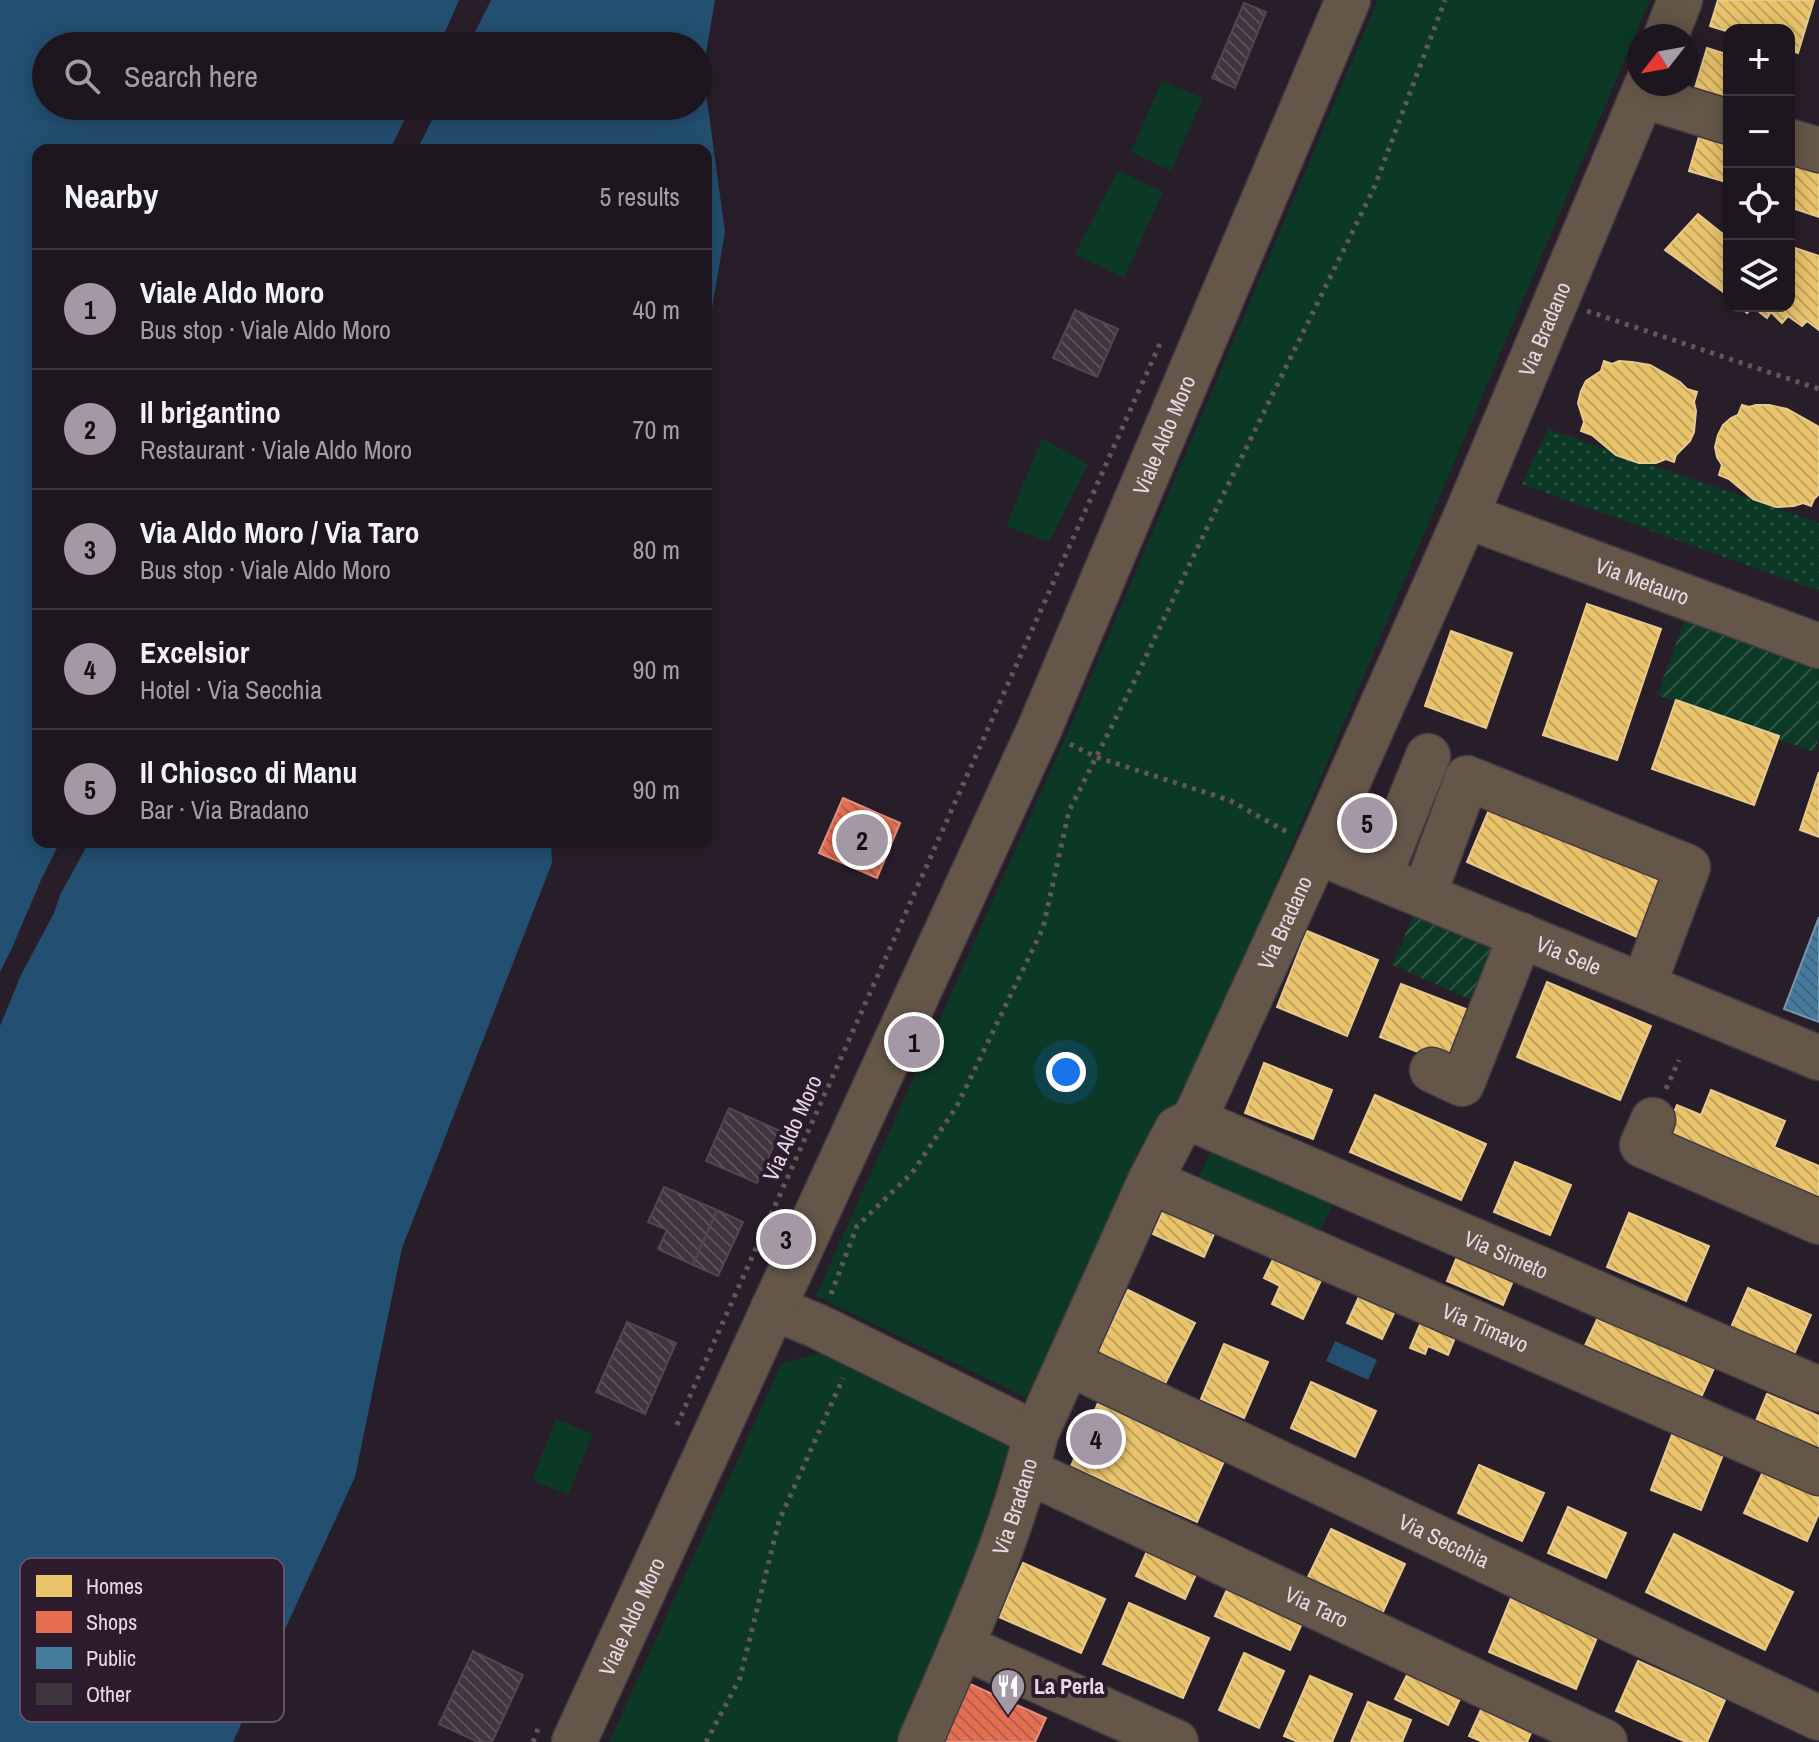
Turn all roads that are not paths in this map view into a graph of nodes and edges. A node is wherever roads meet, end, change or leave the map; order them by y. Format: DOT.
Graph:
graph roads {
  1 [pos="1348,0"];
  2 [pos="1680,0"];
  3 [pos="1671,24"];
  4 [pos="1642,96"];
  5 [pos="1661,96"];
  6 [pos="1723,120"];
  7 [pos="1795,143"];
  8 [pos="1819,150"];
  9 [pos="1466,516"];
  10 [pos="1819,646"];
  11 [pos="1428,756"];
  12 [pos="1317,852"];
  13 [pos="1379,877"];
  14 [pos="1424,895"];
  15 [pos="1521,935"];
  16 [pos="1644,984"];
  17 [pos="1819,1058"];
  18 [pos="1432,1070"];
  19 [pos="1194,1120"];
  20 [pos="1653,1120"];
  21 [pos="1150,1181"];
  22 [pos="1819,1222"];
  23 [pos="773,1308"];
  24 [pos="1068,1363"];
  25 [pos="1819,1389"];
  26 [pos="1032,1453"];
  27 [pos="1819,1473"];
  28 [pos="961,1646"];
  29 [pos="1819,1718"];
  30 [pos="574,1742"];
  31 [pos="920,1742"];
  32 [pos="1176,1742"];
  33 [pos="1605,1742"];
  1 -- 23 [label="street, Viale Aldo Moro"];
  2 -- 3 [label="street"];
  4 -- 9 [label="street, Via Bradano"];
  5 -- 6 [label="street"];
  7 -- 8 [label="street"];
  9 -- 10 [label="street, Via Metauro"];
  9 -- 12 [label="street, Via Bradano"];
  11 -- 13 [label="street"];
  12 -- 13 [label="street, Via Sele"];
  12 -- 19 [label="street, Via Bradano"];
  13 -- 14 [label="street, Via Sele"];
  14 -- 15 [label="street, Via Sele"];
  14 -- 16 [label="street"];
  15 -- 16 [label="street, Via Sele"];
  15 -- 18 [label="street"];
  16 -- 17 [label="street, Via Sele"];
  19 -- 21 [label="street, Via Bradano"];
  19 -- 25 [label="street, Via Simeto"];
  20 -- 22 [label="street"];
  21 -- 24 [label="street, Via Bradano"];
  21 -- 27 [label="street, Via Timavo"];
  23 -- 26 [label="street, Via Taro"];
  23 -- 30 [label="street, Viale Aldo Moro"];
  24 -- 26 [label="street, Via Bradano"];
  24 -- 29 [label="street, Via Secchia"];
  26 -- 28 [label="street, Via Bradano"];
  26 -- 33 [label="street, Via Taro"];
  28 -- 31 [label="street, Via Bradano"];
  28 -- 32 [label="street"];
}
